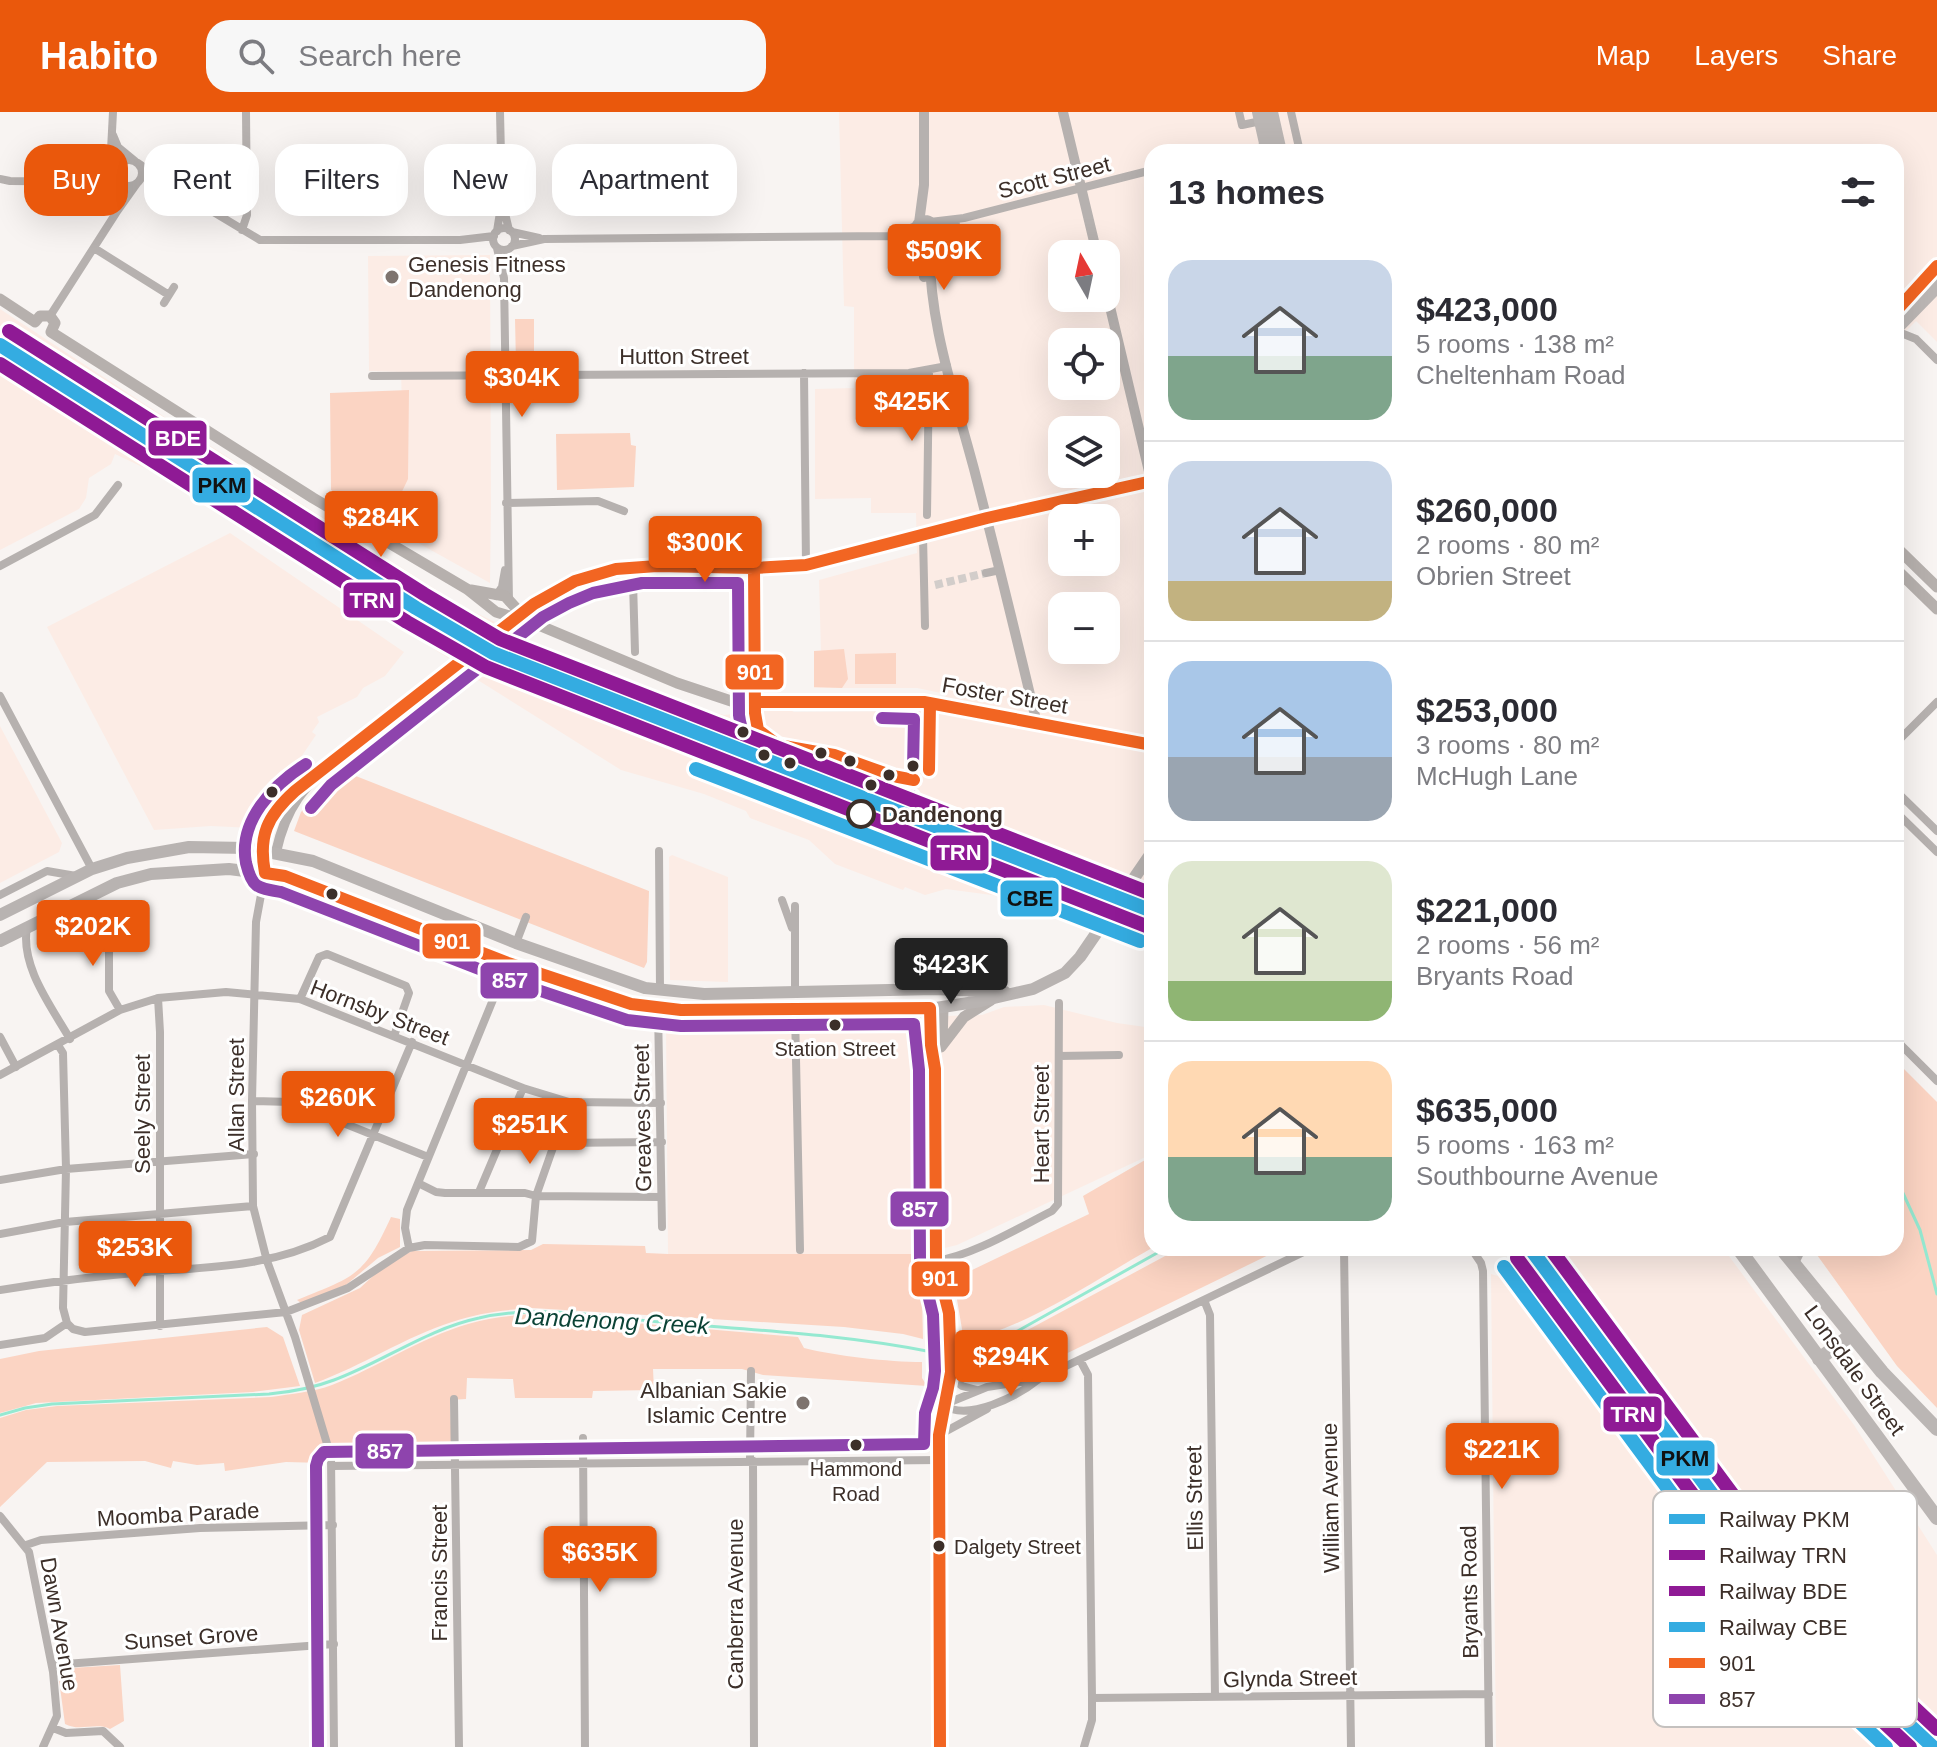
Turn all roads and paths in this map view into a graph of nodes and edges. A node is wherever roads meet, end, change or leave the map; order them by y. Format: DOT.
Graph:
graph roads {
  1 [pos="113,112"];
  2 [pos="246,112"];
  3 [pos="500,112"];
  4 [pos="924,112"];
  5 [pos="1063,112"];
  6 [pos="1239,112"];
  7 [pos="1291,112"];
  8 [pos="1264,115"];
  9 [pos="113,135"];
  10 [pos="112,144"];
  11 [pos="501,144"];
  12 [pos="1271,144"];
  13 [pos="1298,144"];
  14 [pos="128,161"];
  15 [pos="137,162"];
  16 [pos="144,167"];
  17 [pos="1144,172"];
  18 [pos="0,179"];
  19 [pos="24,181"];
  20 [pos="144,181"];
  21 [pos="139,182"];
  22 [pos="128,184"];
  23 [pos="1081,190"];
  24 [pos="128,197"];
  25 [pos="114,216"];
  26 [pos="219,216"];
  27 [pos="500,216"];
  28 [pos="506,216"];
  29 [pos="925,229"];
  30 [pos="242,230"];
  31 [pos="510,231"];
  32 [pos="544,239"];
  33 [pos="496,240"];
  34 [pos="1094,240"];
  35 [pos="511,247"];
  36 [pos="94,248"];
  37 [pos="1937,266"];
  38 [pos="504,278"];
  39 [pos="1937,286"];
  40 [pos="169,295"];
  41 [pos="0,299"];
  42 [pos="1904,311"];
  43 [pos="1111,312"];
  44 [pos="1904,312"];
  45 [pos="50,316"];
  46 [pos="1904,318"];
  47 [pos="35,322"];
  48 [pos="51,332"];
  49 [pos="1904,333"];
  50 [pos="1916,339"];
  51 [pos="943,352"];
  52 [pos="1937,360"];
  53 [pos="947,366"];
  54 [pos="929,371"];
  55 [pos="804,373"];
  56 [pos="506,375"];
  57 [pos="372,376"];
  58 [pos="1144,449"];
  59 [pos="1144,484"];
  60 [pos="118,485"];
  61 [pos="506,503"];
  62 [pos="624,511"];
  63 [pos="927,515"];
  64 [pos="987,518"];
  65 [pos="923,536"];
  66 [pos="1904,555"];
  67 [pos="507,561"];
  68 [pos="806,565"];
  69 [pos="0,566"];
  70 [pos="754,568"];
  71 [pos="1000,570"];
  72 [pos="986,573"];
  73 [pos="1904,577"];
  74 [pos="633,582"];
  75 [pos="935,585"];
  76 [pos="925,587"];
  77 [pos="1937,587"];
  78 [pos="467,589"];
  79 [pos="495,596"];
  80 [pos="510,603"];
  81 [pos="1937,609"];
  82 [pos="496,612"];
  83 [pos="536,624"];
  84 [pos="925,626"];
  85 [pos="635,652"];
  86 [pos="0,696"];
  87 [pos="755,702"];
  88 [pos="1937,702"];
  89 [pos="1037,724"];
  90 [pos="1904,735"];
  91 [pos="1144,743"];
  92 [pos="314,778"];
  93 [pos="1904,799"];
  94 [pos="1904,820"];
  95 [pos="1937,831"];
  96 [pos="261,849"];
  97 [pos="659,851"];
  98 [pos="276,852"];
  99 [pos="1937,852"];
  100 [pos="1144,864"];
  101 [pos="92,869"];
  102 [pos="265,873"];
  103 [pos="76,876"];
  104 [pos="0,895"];
  105 [pos="782,900"];
  106 [pos="795,906"];
  107 [pos="109,913"];
  108 [pos="0,915"];
  109 [pos="526,917"];
  110 [pos="28,926"];
  111 [pos="795,936"];
  112 [pos="0,941"];
  113 [pos="516,943"];
  114 [pos="508,963"];
  115 [pos="935,989"];
  116 [pos="660,990"];
  117 [pos="795,991"];
  118 [pos="1011,993"];
  119 [pos="255,995"];
  120 [pos="158,998"];
  121 [pos="300,999"];
  122 [pos="992,999"];
  123 [pos="1059,1003"];
  124 [pos="937,1008"];
  125 [pos="120,1010"];
  126 [pos="658,1010"];
  127 [pos="795,1011"];
  128 [pos="394,1036"];
  129 [pos="0,1037"];
  130 [pos="70,1039"];
  131 [pos="412,1042"];
  132 [pos="58,1045"];
  133 [pos="941,1047"];
  134 [pos="1904,1048"];
  135 [pos="1119,1055"];
  136 [pos="1059,1056"];
  137 [pos="466,1065"];
  138 [pos="16,1067"];
  139 [pos="935,1069"];
  140 [pos="0,1075"];
  141 [pos="1937,1081"];
  142 [pos="523,1088"];
  143 [pos="252,1101"];
  144 [pos="569,1102"];
  145 [pos="661,1103"];
  146 [pos="373,1136"];
  147 [pos="662,1142"];
  148 [pos="555,1143"];
  149 [pos="254,1154"];
  150 [pos="428,1157"];
  151 [pos="160,1162"];
  152 [pos="66,1169"];
  153 [pos="0,1180"];
  154 [pos="418,1183"];
  155 [pos="479,1192"];
  156 [pos="536,1196"];
  157 [pos="661,1197"];
  158 [pos="253,1206"];
  159 [pos="159,1214"];
  160 [pos="65,1222"];
  161 [pos="662,1227"];
  162 [pos="0,1234"];
  163 [pos="409,1248"];
  164 [pos="800,1250"];
  165 [pos="1295,1256"];
  166 [pos="1344,1256"];
  167 [pos="1476,1256"];
  168 [pos="1744,1256"];
  169 [pos="1787,1256"];
  170 [pos="1798,1256"];
  171 [pos="267,1261"];
  172 [pos="1794,1265"];
  173 [pos="937,1267"];
  174 [pos="158,1271"];
  175 [pos="64,1279"];
  176 [pos="0,1290"];
  177 [pos="1204,1300"];
  178 [pos="286,1312"];
  179 [pos="67,1323"];
  180 [pos="160,1326"];
  181 [pos="1851,1335"];
  182 [pos="0,1345"];
  183 [pos="1819,1359"];
  184 [pos="1080,1360"];
  185 [pos="751,1371"];
  186 [pos="950,1374"];
  187 [pos="1039,1379"];
  188 [pos="978,1390"];
  189 [pos="454,1399"];
  190 [pos="998,1403"];
  191 [pos="943,1405"];
  192 [pos="1937,1429"];
  193 [pos="939,1435"];
  194 [pos="583,1438"];
  195 [pos="939,1460"];
  196 [pos="752,1461"];
  197 [pos="583,1462"];
  198 [pos="456,1464"];
  199 [pos="332,1466"];
  200 [pos="1917,1491"];
  201 [pos="1917,1491"];
  202 [pos="0,1516"];
  203 [pos="1937,1518"];
  204 [pos="333,1525"];
  205 [pos="26,1545"];
  206 [pos="334,1644"];
  207 [pos="52,1665"];
  208 [pos="1489,1694"];
  209 [pos="1351,1695"];
  210 [pos="1215,1697"];
  211 [pos="1092,1698"];
  212 [pos="53,1728"];
  213 [pos="43,1747"];
  214 [pos="120,1747"];
  215 [pos="334,1747"];
  216 [pos="459,1747"];
  217 [pos="585,1747"];
  218 [pos="754,1747"];
  219 [pos="940,1747"];
  220 [pos="1084,1747"];
  221 [pos="1351,1747"];
  222 [pos="1489,1747"];
  1 -- 9 [label="street"];
  2 -- 30 [label="street"];
  3 -- 11 [label="street"];
  4 -- 29 [label="street"];
  5 -- 23 [label="street"];
  6 -- 8 [label="street"];
  7 -- 13 [label="street"];
  8 -- 12 [label="highway"];
  9 -- 10 [label="street"];
  9 -- 15 [label="street"];
  14 -- 15 [label="street"];
  15 -- 16 [label="street"];
  15 -- 21 [label="street"];
  17 -- 23 [label="street, Scott Street"];
  18 -- 19 [label="street"];
  20 -- 21 [label="street"];
  21 -- 22 [label="street"];
  21 -- 24 [label="street"];
  23 -- 29 [label="street, Scott Street"];
  23 -- 34 [label="street"];
  25 -- 36 [label="street"];
  26 -- 30 [label="street"];
  27 -- 33 [label="street"];
  28 -- 31 [label="street"];
  29 -- 32 [label="street, Scott Street"];
  29 -- 51 [label="street"];
  29 -- 51 [label="street"];
  30 -- 33 [label="street"];
  31 -- 32 [label="street, Scott Street"];
  31 -- 33 [label="street, Scott Street"];
  31 -- 35 [label="street"];
  32 -- 35 [label="street, Scott Street"];
  33 -- 35 [label="street, Scott Street"];
  33 -- 38 [label="street"];
  35 -- 38 [label="street"];
  36 -- 40 [label="street"];
  36 -- 45 [label="street"];
  37 -- 42 [label="highway"];
  38 -- 56 [label="street"];
  39 -- 44 [label="highway"];
  41 -- 47 [label="main road"];
  43 -- 58 [label="street"];
  45 -- 47 [label="main road"];
  45 -- 48 [label="main road"];
  46 -- 50 [label="street"];
  47 -- 48 [label="main road"];
  48 -- 78 [label="main road"];
  49 -- 50 [label="street"];
  50 -- 52 [label="street"];
  51 -- 53 [label="street"];
  53 -- 54 [label="street, Hutton Street"];
  53 -- 64 [label="street"];
  54 -- 55 [label="street, Hutton Street"];
  54 -- 63 [label="street"];
  55 -- 56 [label="street, Hutton Street"];
  55 -- 68 [label="street"];
  56 -- 57 [label="street, Hutton Street"];
  56 -- 61 [label="street"];
  59 -- 64 [label="street"];
  60 -- 69 [label="street"];
  61 -- 62 [label="street"];
  61 -- 67 [label="street"];
  64 -- 65 [label="street"];
  64 -- 71 [label="street"];
  65 -- 68 [label="street"];
  65 -- 76 [label="street"];
  66 -- 77 [label="main road"];
  67 -- 79 [label="street"];
  67 -- 80 [label="street"];
  68 -- 70 [label="street"];
  70 -- 87 [label="street"];
  70 -- 92 [label="street, bridge"];
  71 -- 72 [label="street"];
  71 -- 89 [label="street"];
  73 -- 81 [label="main road"];
  74 -- 85 [label="street"];
  75 -- 76 [label="street"];
  76 -- 84 [label="street"];
  78 -- 79 [label="main road"];
  78 -- 82 [label="main road"];
  79 -- 80 [label="main road"];
  79 -- 82 [label="main road"];
  80 -- 82 [label="main road"];
  80 -- 83 [label="main road, Foster Street"];
  82 -- 83 [label="main road, Foster Street"];
  83 -- 87 [label="main road, Foster Street"];
  86 -- 101 [label="street"];
  87 -- 89 [label="main road, Foster Street"];
  88 -- 90 [label="street"];
  89 -- 91 [label="main road, Foster Street"];
  92 -- 96 [label="street"];
  92 -- 98 [label="street"];
  93 -- 95 [label="street"];
  94 -- 99 [label="street"];
  96 -- 98 [label="main road"];
  96 -- 101 [label="main road"];
  96 -- 102 [label="main road"];
  97 -- 116 [label="street"];
  98 -- 102 [label="main road"];
  98 -- 113 [label="main road"];
  100 -- 118 [label="main road"];
  101 -- 103 [label="main road"];
  102 -- 110 [label="main road"];
  102 -- 114 [label="main road"];
  102 -- 119 [label="street, Allan Street"];
  103 -- 104 [label="street"];
  103 -- 108 [label="main road"];
  105 -- 111 [label="street"];
  106 -- 111 [label="street"];
  107 -- 125 [label="street"];
  109 -- 113 [label="street"];
  110 -- 112 [label="main road"];
  110 -- 130 [label="street"];
  111 -- 117 [label="street"];
  113 -- 114 [label="main road"];
  113 -- 116 [label="main road"];
  114 -- 126 [label="main road"];
  114 -- 137 [label="street"];
  115 -- 117 [label="main road"];
  115 -- 118 [label="main road"];
  115 -- 124 [label="main road"];
  116 -- 117 [label="main road"];
  116 -- 126 [label="main road"];
  117 -- 127 [label="main road"];
  118 -- 122 [label="main road"];
  119 -- 120 [label="street, Hornsby Street"];
  119 -- 121 [label="street, Hornsby Street"];
  119 -- 143 [label="street, Allan Street"];
  120 -- 125 [label="street, Hornsby Street"];
  120 -- 151 [label="street, Seely Street"];
  121 -- 128 [label="street, Hornsby Street"];
  121 -- 128 [label="street"];
  122 -- 124 [label="main road"];
  122 -- 133 [label="main road"];
  123 -- 136 [label="street, Heart Street"];
  124 -- 127 [label="main road"];
  124 -- 133 [label="main road"];
  124 -- 139 [label="main road"];
  125 -- 130 [label="street, Hornsby Street"];
  126 -- 127 [label="main road"];
  126 -- 145 [label="street, Greaves Street"];
  127 -- 164 [label="street"];
  128 -- 131 [label="street, Hornsby Street"];
  129 -- 138 [label="street"];
  130 -- 132 [label="street, Hornsby Street"];
  131 -- 137 [label="street, Hornsby Street"];
  131 -- 146 [label="street"];
  132 -- 138 [label="street, Hornsby Street"];
  132 -- 152 [label="street"];
  133 -- 139 [label="main road"];
  134 -- 141 [label="street"];
  135 -- 136 [label="street"];
  136 -- 173 [label="street, Heart Street"];
  137 -- 142 [label="street, Hornsby Street"];
  137 -- 150 [label="street"];
  138 -- 140 [label="street, Hornsby Street"];
  139 -- 173 [label="main road"];
  142 -- 144 [label="street, Hornsby Street"];
  142 -- 155 [label="street"];
  143 -- 146 [label="street"];
  143 -- 149 [label="street, Allan Street"];
  144 -- 145 [label="street, Hornsby Street"];
  144 -- 148 [label="street"];
  145 -- 147 [label="street, Greaves Street"];
  146 -- 150 [label="street"];
  146 -- 171 [label="street"];
  147 -- 148 [label="street"];
  147 -- 157 [label="street, Greaves Street"];
  148 -- 156 [label="street"];
  149 -- 151 [label="street"];
  149 -- 158 [label="street, Allan Street"];
  150 -- 154 [label="street"];
  151 -- 152 [label="street"];
  151 -- 159 [label="street, Seely Street"];
  152 -- 153 [label="street"];
  152 -- 160 [label="street"];
  154 -- 155 [label="street"];
  154 -- 163 [label="street"];
  155 -- 156 [label="street"];
  156 -- 157 [label="street"];
  156 -- 163 [label="street"];
  157 -- 161 [label="street, Greaves Street"];
  158 -- 159 [label="street"];
  158 -- 171 [label="street, Allan Street"];
  159 -- 160 [label="street"];
  159 -- 174 [label="street, Seely Street"];
  160 -- 162 [label="street"];
  160 -- 175 [label="street"];
  163 -- 178 [label="street"];
  165 -- 177 [label="street"];
  166 -- 209 [label="street, William Avenue"];
  167 -- 208 [label="street, Bryants Road"];
  168 -- 183 [label="highway, Lonsdale Street"];
  169 -- 172 [label="highway, Lonsdale Street"];
  170 -- 172 [label="street"];
  171 -- 174 [label="street"];
  171 -- 178 [label="street, Allan Street"];
  172 -- 181 [label="highway, Lonsdale Street"];
  173 -- 186 [label="main road"];
  173 -- 191 [label="main road"];
  174 -- 175 [label="street"];
  174 -- 180 [label="street, Seely Street"];
  175 -- 176 [label="street"];
  175 -- 179 [label="street"];
  177 -- 184 [label="street"];
  177 -- 210 [label="street, Ellis Street"];
  178 -- 180 [label="street"];
  178 -- 199 [label="street, Allan Street"];
  179 -- 180 [label="street"];
  179 -- 182 [label="street"];
  181 -- 183 [label="highway"];
  181 -- 192 [label="highway, Lonsdale Street"];
  183 -- 201 [label="highway, Lonsdale Street"];
  184 -- 187 [label="street"];
  184 -- 211 [label="street"];
  185 -- 196 [label="street, Canberra Avenue"];
  186 -- 188 [label="street"];
  186 -- 191 [label="main road"];
  187 -- 188 [label="street"];
  187 -- 190 [label="street"];
  188 -- 191 [label="street"];
  189 -- 198 [label="street, Francis Street"];
  190 -- 191 [label="street"];
  190 -- 193 [label="street"];
  191 -- 193 [label="main road"];
  193 -- 195 [label="main road"];
  194 -- 197 [label="street"];
  195 -- 196 [label="street"];
  195 -- 219 [label="main road"];
  196 -- 197 [label="street"];
  196 -- 218 [label="street, Canberra Avenue"];
  197 -- 198 [label="street"];
  197 -- 217 [label="street"];
  198 -- 199 [label="street"];
  198 -- 216 [label="street, Francis Street"];
  199 -- 204 [label="street, Allan Street"];
  200 -- 203 [label="highway, Lonsdale Street"];
  202 -- 205 [label="street, Dawn Avenue"];
  204 -- 205 [label="street, Moomba Parade"];
  204 -- 206 [label="street, Allan Street"];
  205 -- 207 [label="street, Dawn Avenue"];
  206 -- 207 [label="street, Sunset Grove"];
  206 -- 215 [label="street, Allan Street"];
  207 -- 212 [label="street, Dawn Avenue"];
  208 -- 209 [label="street, Glynda Street"];
  208 -- 222 [label="street, Bryants Road"];
  209 -- 210 [label="street, Glynda Street"];
  209 -- 221 [label="street, William Avenue"];
  210 -- 211 [label="street, Glynda Street"];
  211 -- 220 [label="street"];
  212 -- 213 [label="street, Dawn Avenue"];
  212 -- 214 [label="street"];
}
